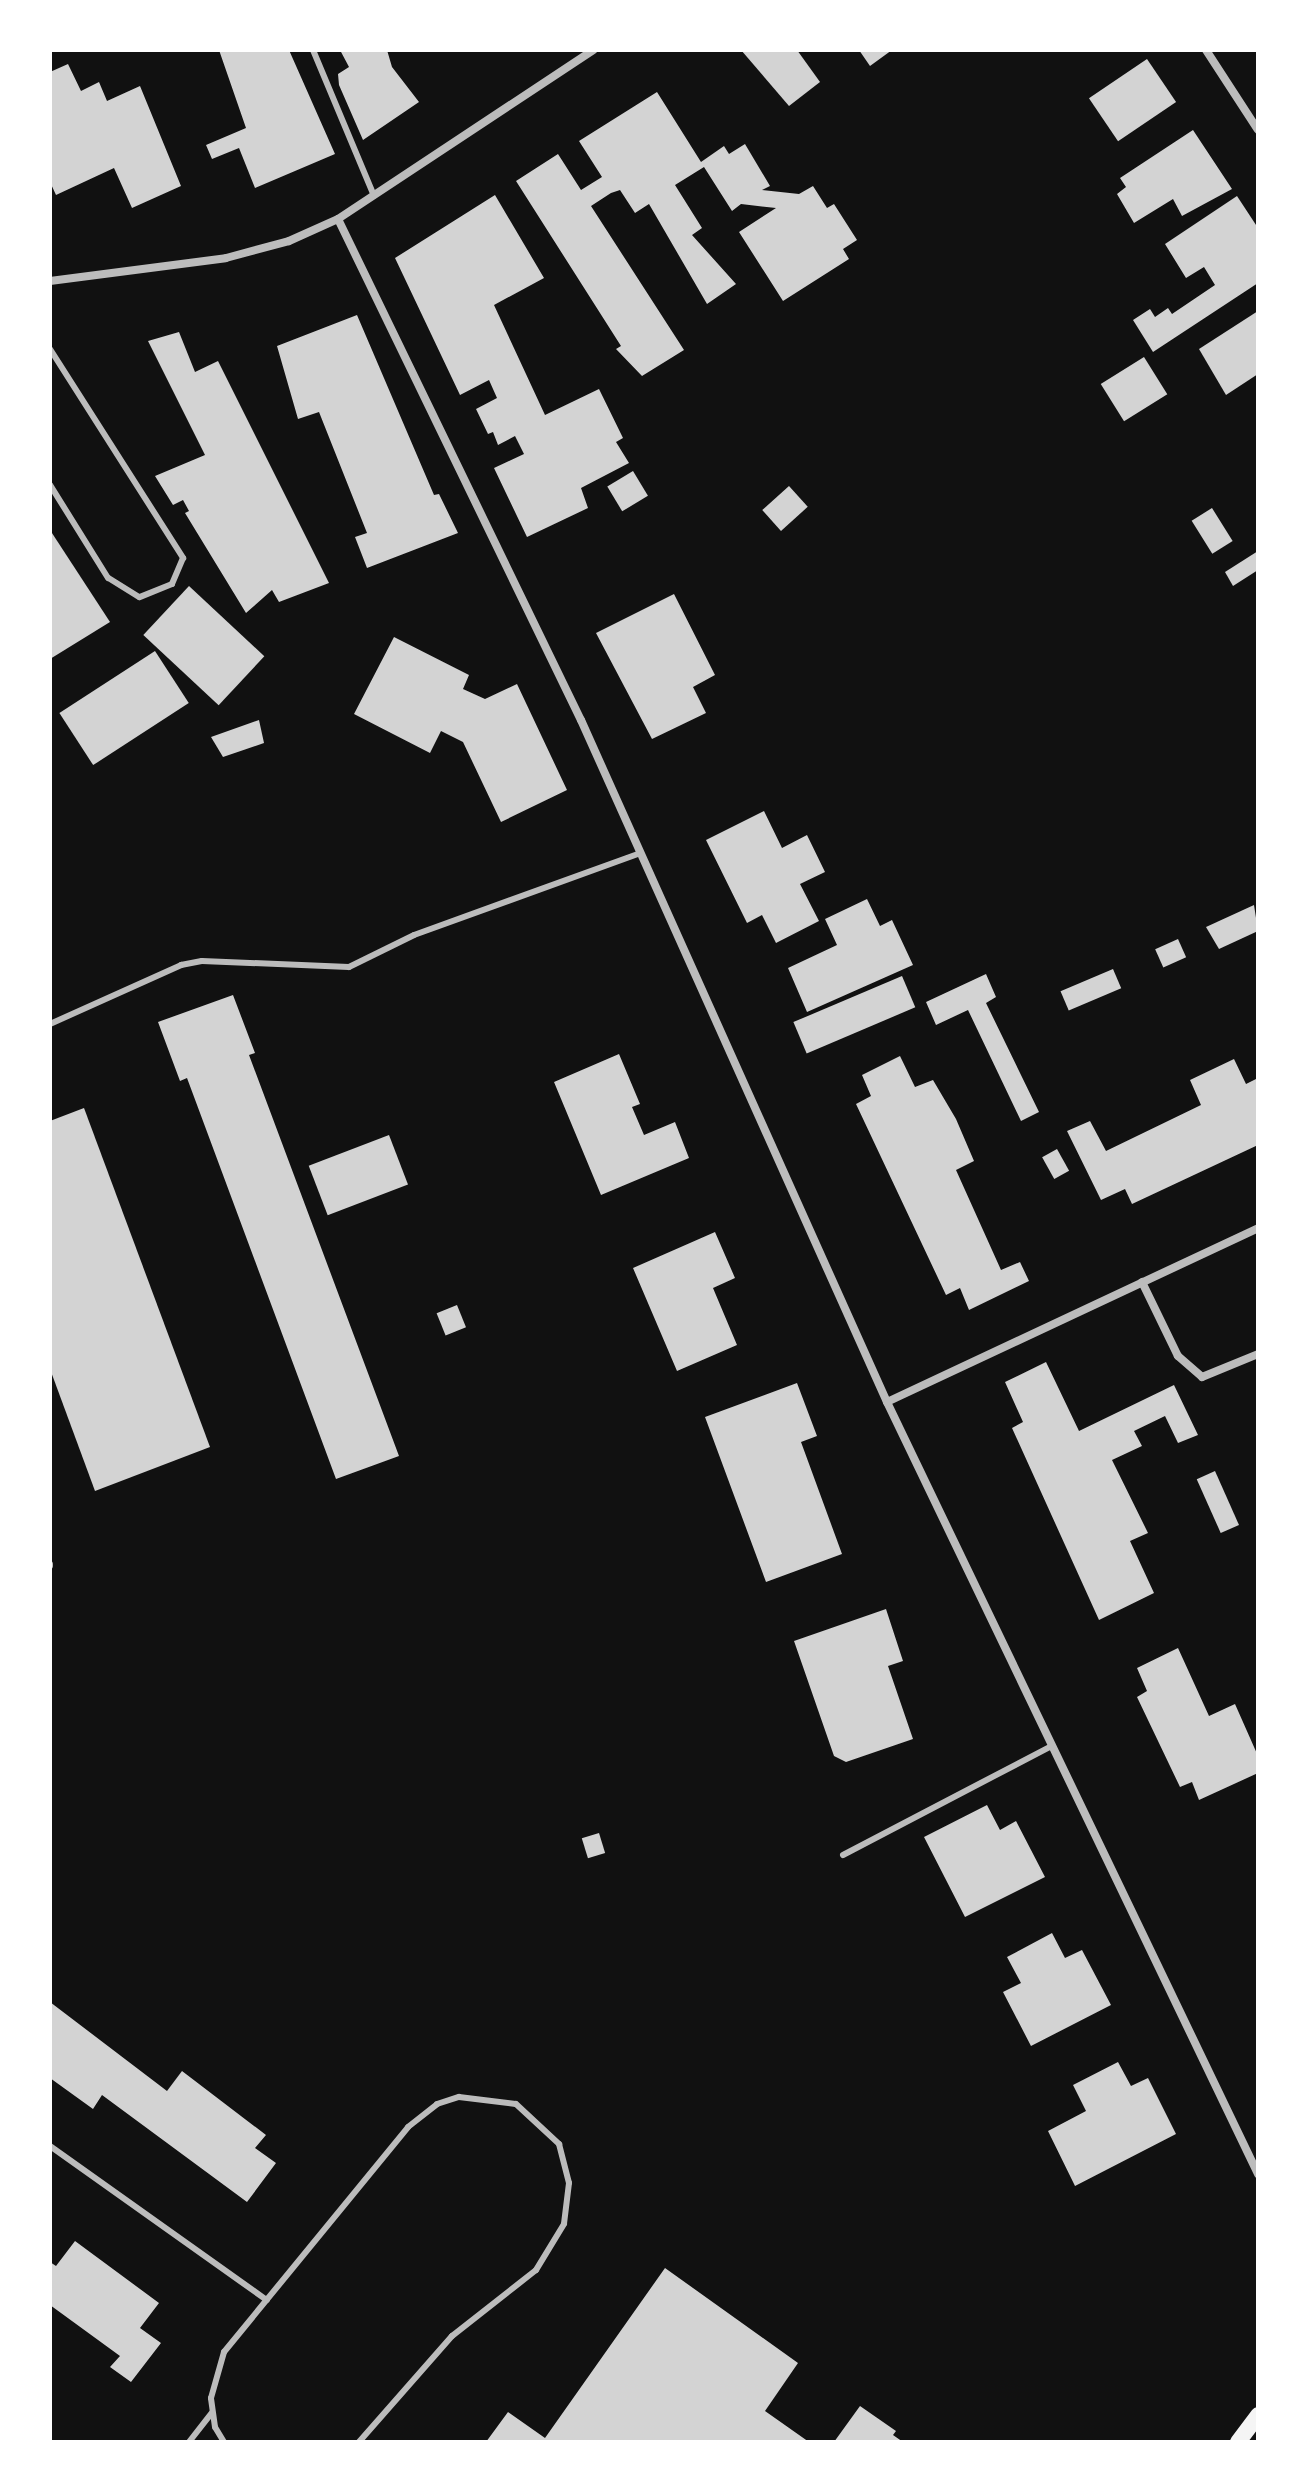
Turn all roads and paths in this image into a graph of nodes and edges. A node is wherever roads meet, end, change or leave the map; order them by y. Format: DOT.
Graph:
graph roads {
  1 [pos="313,50"];
  2 [pos="593,50"];
  3 [pos="1206,50"];
  4 [pos="1258,130"];
  5 [pos="374,196"];
  6 [pos="338,219"];
  7 [pos="50,281"];
  8 [pos="50,349"];
  9 [pos="50,485"];
  10 [pos="641,853"];
  11 [pos="50,1024"];
  12 [pos="1258,1228"];
  13 [pos="1142,1282"];
  14 [pos="1258,1354"];
  15 [pos="887,1402"];
  16 [pos="1050,1747"];
  17 [pos="843,1855"];
  18 [pos="50,2146"];
  19 [pos="1258,2174"];
  20 [pos="267,2300"];
  21 [pos="212,2413"];
  22 [pos="1258,2415"];
  23 [pos="189,2442"];
  24 [pos="224,2442"];
  25 [pos="359,2442"];
  26 [pos="1238,2442"];
  1 -- 5 [label="lane"];
  2 -- 5 [label="street"];
  3 -- 4 [label="street"];
  5 -- 6 [label="street"];
  6 -- 7 [label="street"];
  6 -- 10 [label="street"];
  8 -- 9 [label="lane"];
  10 -- 11 [label="lane"];
  10 -- 15 [label="street"];
  12 -- 13 [label="street"];
  13 -- 14 [label="street"];
  13 -- 15 [label="street"];
  15 -- 16 [label="street"];
  16 -- 17 [label="lane"];
  16 -- 19 [label="street"];
  18 -- 20 [label="lane"];
  20 -- 21 [label="lane"];
  20 -- 25 [label="lane"];
  21 -- 23 [label="lane"];
  21 -- 24 [label="lane"];
  22 -- 26 [label="main road"];
}
